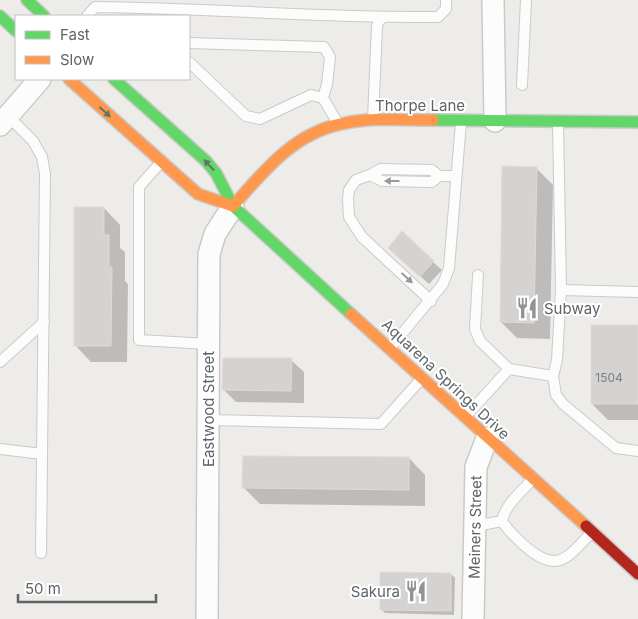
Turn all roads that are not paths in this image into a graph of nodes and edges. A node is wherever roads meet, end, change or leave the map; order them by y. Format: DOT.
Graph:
graph roads {
  1 [pos="27,0"];
  2 [pos="446,0"];
  3 [pos="494,0"];
  4 [pos="526,0"];
  5 [pos="95,4"];
  6 [pos="157,4"];
  7 [pos="43,15"];
  8 [pos="89,15"];
  9 [pos="0,16"];
  10 [pos="383,17"];
  11 [pos="15,30"];
  12 [pos="190,43"];
  13 [pos="190,63"];
  14 [pos="39,80"];
  15 [pos="70,80"];
  16 [pos="115,80"];
  17 [pos="522,85"];
  18 [pos="323,98"];
  19 [pos="4,120"];
  20 [pos="373,120"];
  21 [pos="461,120"];
  22 [pos="495,121"];
  23 [pos="558,121"];
  24 [pos="638,122"];
  25 [pos="338,124"];
  26 [pos="161,162"];
  27 [pos="456,176"];
  28 [pos="234,206"];
  29 [pos="478,275"];
  30 [pos="561,290"];
  31 [pos="638,292"];
  32 [pos="430,300"];
  33 [pos="44,322"];
  34 [pos="209,344"];
  35 [pos="390,348"];
  36 [pos="0,362"];
  37 [pos="509,369"];
  38 [pos="552,376"];
  39 [pos="422,378"];
  40 [pos="466,417"];
  41 [pos="209,420"];
  42 [pos="487,438"];
  43 [pos="0,449"];
  44 [pos="638,451"];
  45 [pos="42,454"];
  46 [pos="533,479"];
  47 [pos="502,521"];
  48 [pos="475,526"];
  49 [pos="591,532"];
  50 [pos="41,553"];
  51 [pos="638,574"];
  52 [pos="207,619"];
  53 [pos="473,619"];
  1 -- 7 [label="main road"];
  2 -- 10 [label="lane"];
  3 -- 22 [label="street"];
  4 -- 17 [label="lane"];
  5 -- 6 [label="lane"];
  5 -- 8 [label="lane"];
  6 -- 10 [label="lane"];
  9 -- 11 [label="main road"];
  10 -- 20 [label="lane"];
  12 -- 18 [label="lane"];
  13 -- 18 [label="lane"];
  14 -- 19 [label="street"];
  15 -- 26 [label="main road, Aquarena Springs Drive, one-way"];
  28 -- 16 [label="main road, Aquarena Springs Drive, one-way"];
  18 -- 25 [label="lane"];
  19 -- 33 [label="lane"];
  20 -- 21 [label="main road, Thorpe Lane"];
  20 -- 25 [label="main road, Thorpe Lane"];
  21 -- 22 [label="main road, Thorpe Lane"];
  21 -- 27 [label="lane"];
  22 -- 23 [label="main road, Thorpe Lane"];
  23 -- 24 [label="main road, Thorpe Lane"];
  23 -- 30 [label="lane"];
  25 -- 28 [label="main road, Thorpe Lane"];
  26 -- 28 [label="main road, Aquarena Springs Drive"];
  26 -- 34 [label="lane"];
  27 -- 32 [label="lane"];
  27 -- 32 [label="lane, one-way"];
  28 -- 34 [label="street, Eastwood Street"];
  28 -- 35 [label="main road, Aquarena Springs Drive"];
  29 -- 37 [label="lane"];
  30 -- 31 [label="lane"];
  30 -- 38 [label="lane"];
  32 -- 35 [label="lane"];
  33 -- 36 [label="lane"];
  33 -- 45 [label="lane"];
  34 -- 41 [label="street, Eastwood Street"];
  35 -- 39 [label="main road, Aquarena Springs Drive"];
  37 -- 38 [label="lane"];
  37 -- 40 [label="lane"];
  38 -- 44 [label="lane"];
  39 -- 40 [label="main road, Aquarena Springs Drive"];
  39 -- 41 [label="lane"];
  40 -- 42 [label="main road, Aquarena Springs Drive"];
  41 -- 52 [label="street, Eastwood Street"];
  42 -- 46 [label="main road, Aquarena Springs Drive"];
  42 -- 48 [label="street, Meiners Street"];
  43 -- 45 [label="lane"];
  45 -- 50 [label="lane"];
  46 -- 47 [label="lane"];
  46 -- 49 [label="main road, Aquarena Springs Drive"];
  47 -- 48 [label="lane"];
  47 -- 49 [label="lane"];
  48 -- 53 [label="street, Meiners Street"];
  49 -- 51 [label="main road, Aquarena Springs Drive"];
}
